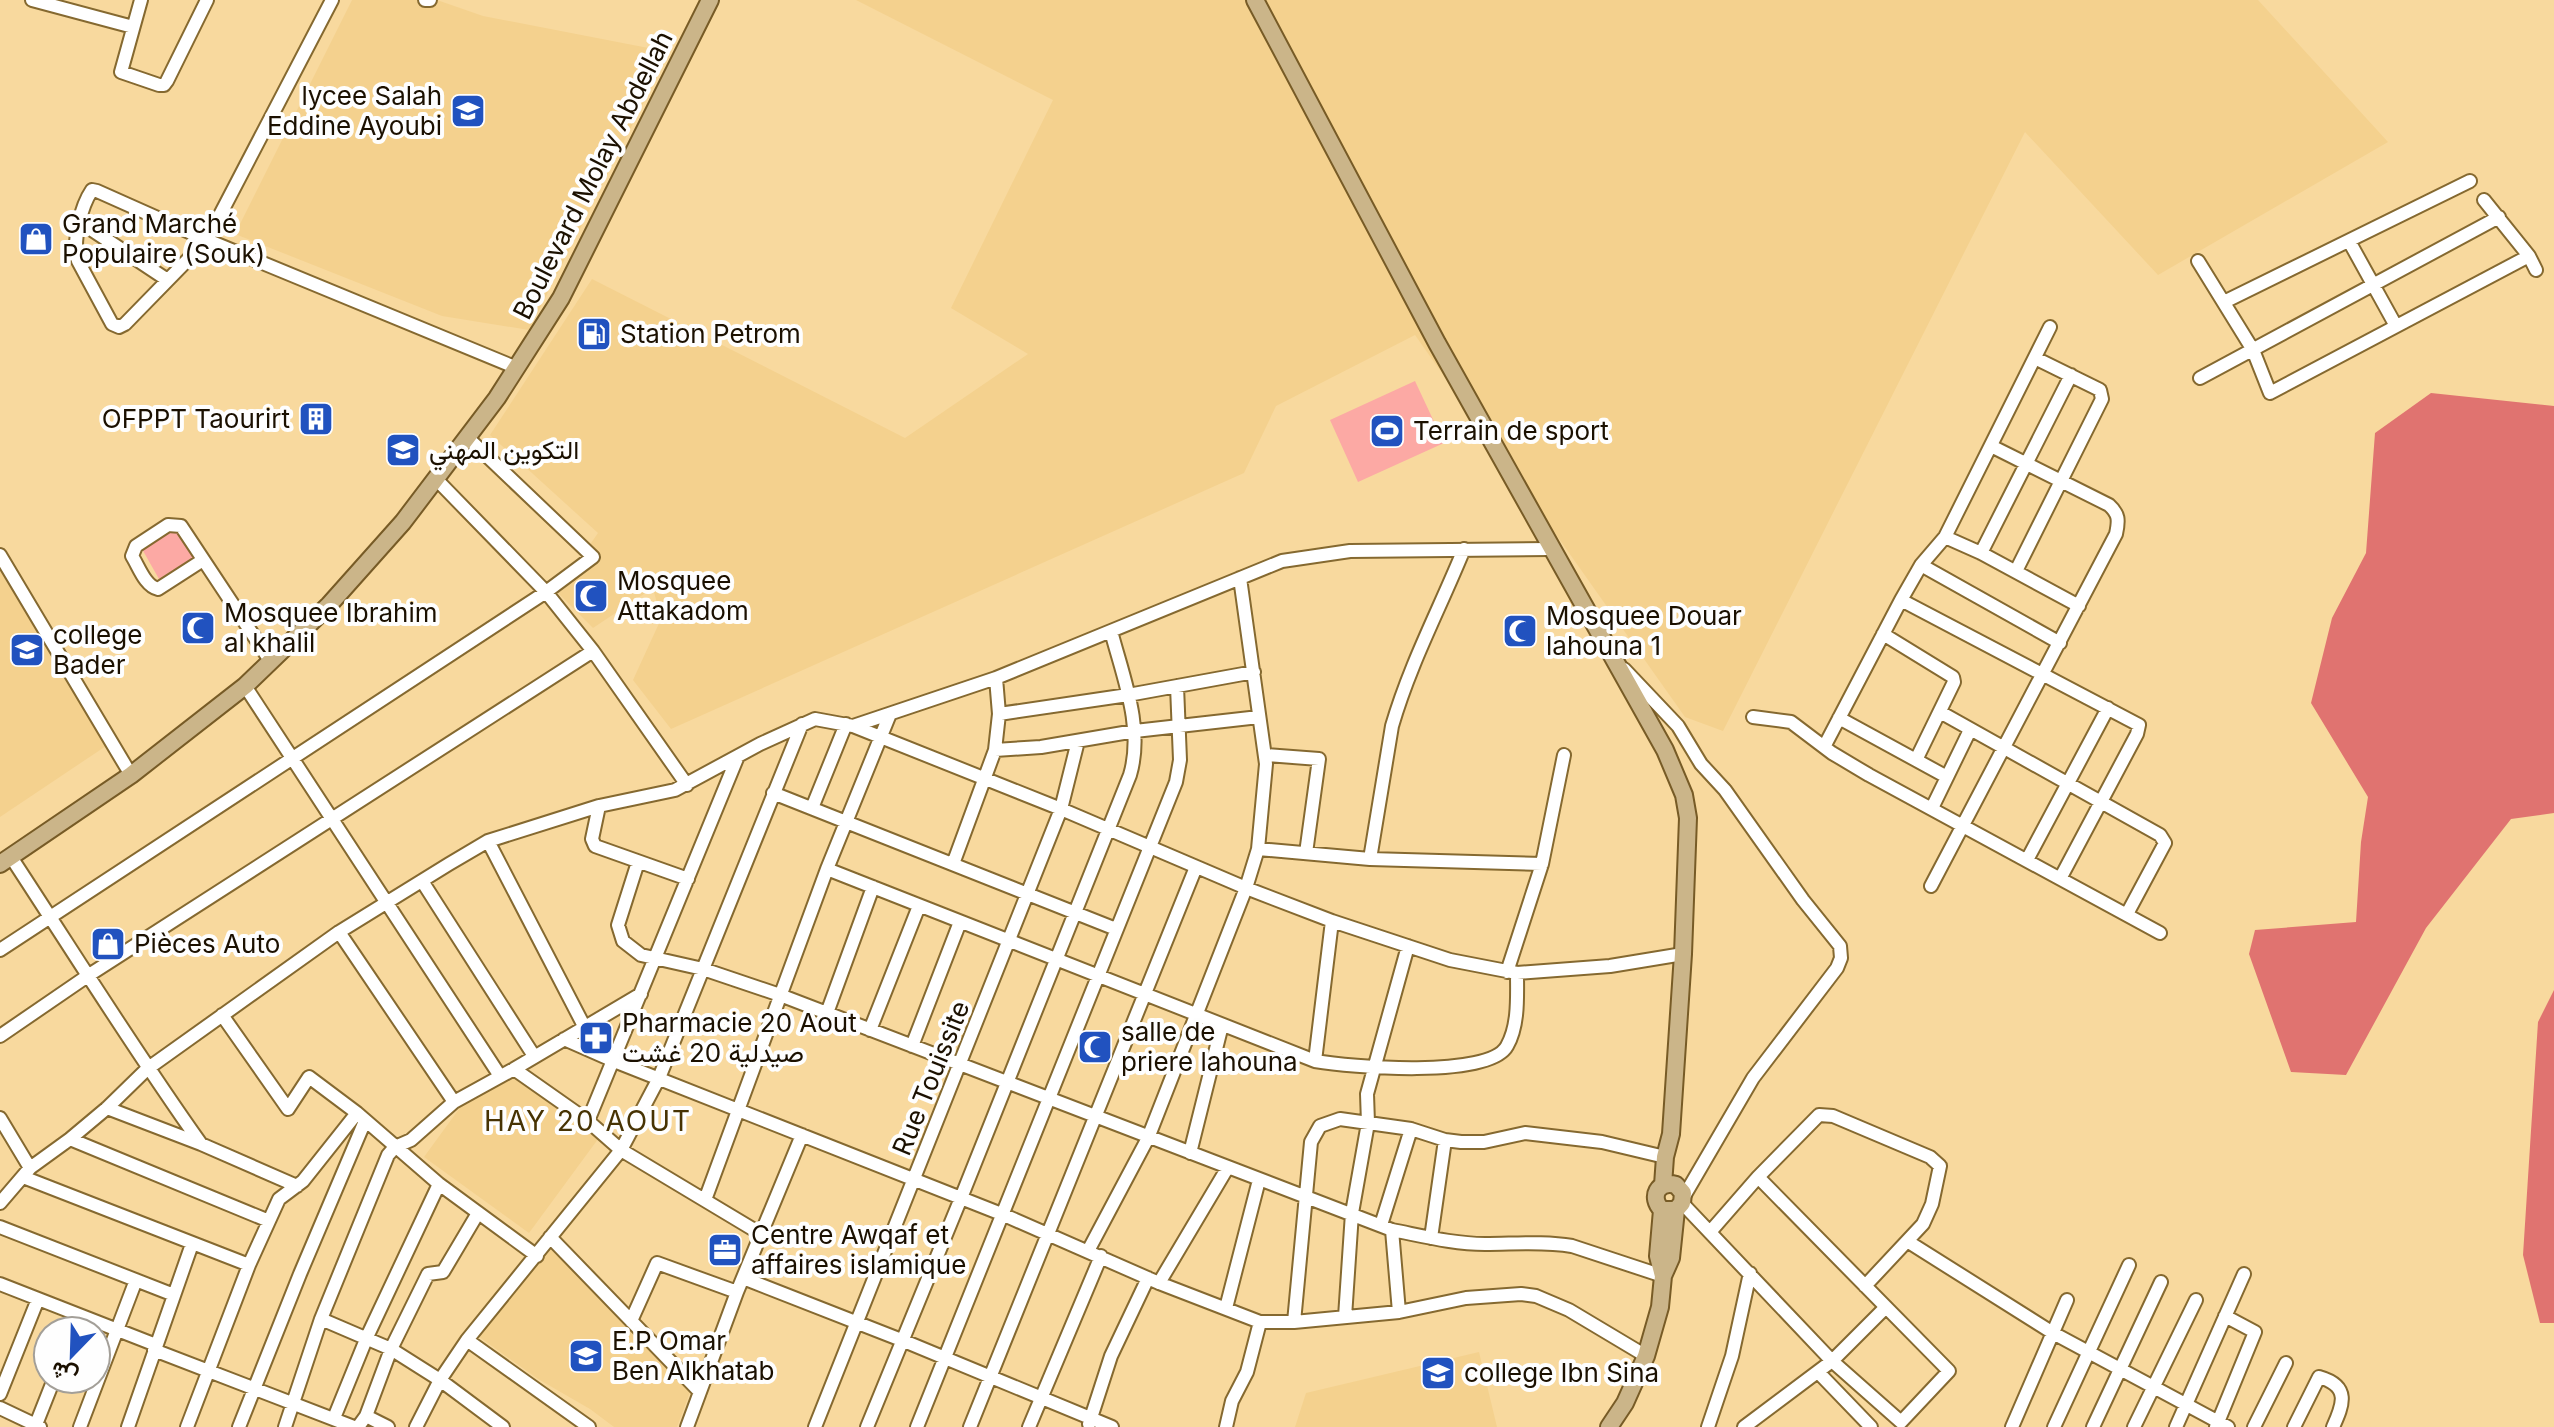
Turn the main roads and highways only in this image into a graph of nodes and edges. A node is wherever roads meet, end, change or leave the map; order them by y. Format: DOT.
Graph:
graph roads {
  1 [pos="710,0"];
  2 [pos="1255,0"];
  3 [pos="5,861"];
  4 [pos="1671,1134"];
  5 [pos="1674,1198"];
  6 [pos="1609,1427"];
  1 -- 3 [label="main road, Boulevard Molay Abdellah"];
  2 -- 4 [label="main road"];
  4 -- 5 [label="main road"];
  4 -- 5 [label="main road"];
  5 -- 6 [label="main road"];
}
